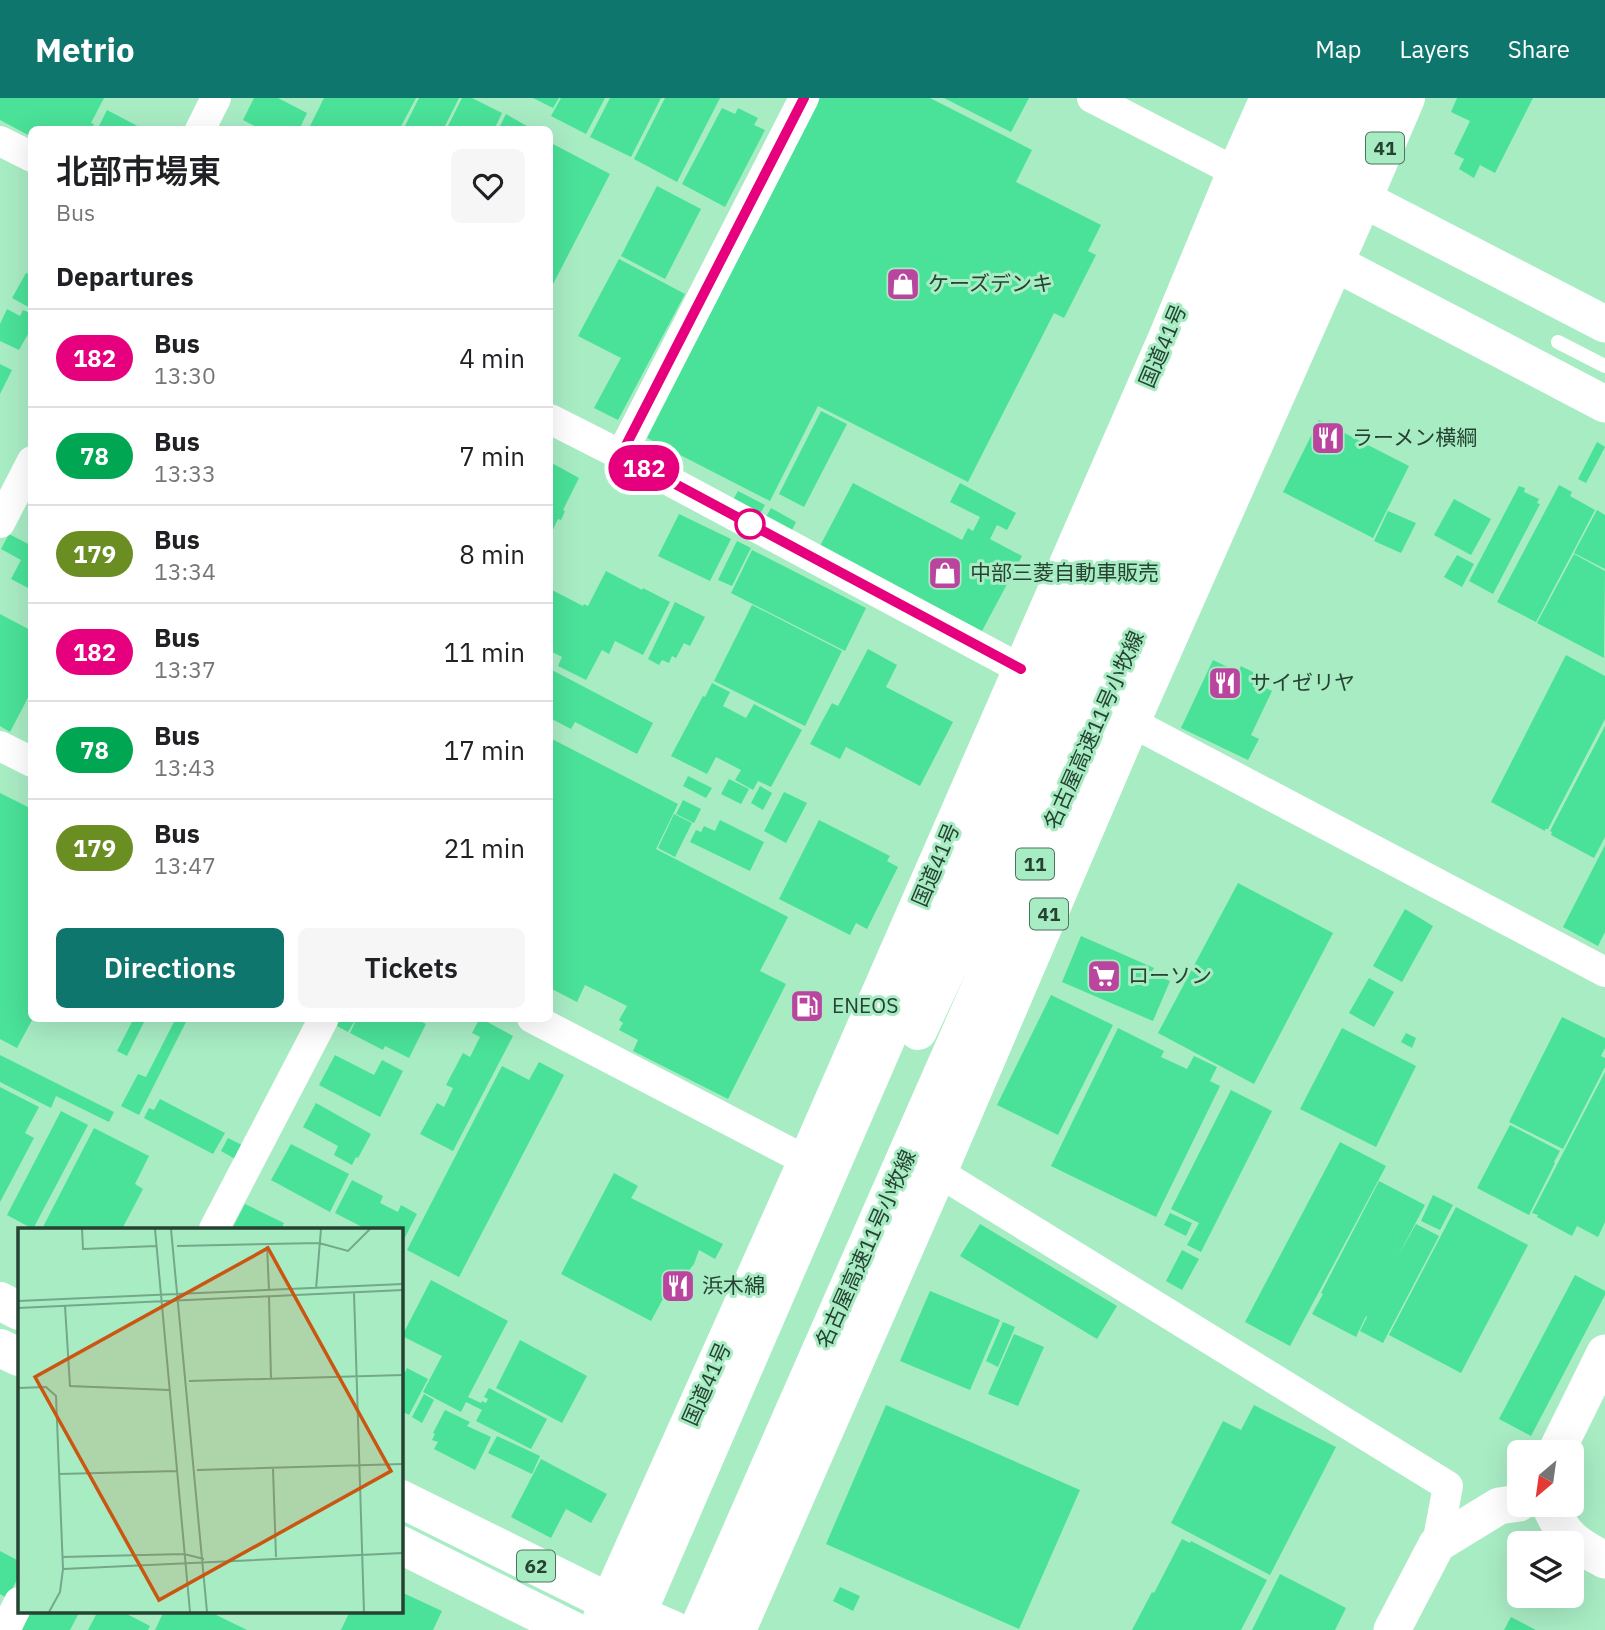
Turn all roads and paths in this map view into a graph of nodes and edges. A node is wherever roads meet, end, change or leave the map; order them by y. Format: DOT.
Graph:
graph roads {
  1 [pos="216,98"];
  2 [pos="804,98"];
  3 [pos="1092,98"];
  4 [pos="1269,98"];
  5 [pos="1296,98"];
  6 [pos="1333,98"];
  7 [pos="1371,98"];
  8 [pos="1406,98"];
  9 [pos="202,126"];
  10 [pos="0,141"];
  11 [pos="28,156"];
  12 [pos="1236,172"];
  13 [pos="1363,199"];
  14 [pos="1335,263"];
  15 [pos="1605,324"];
  16 [pos="1558,342"];
  17 [pos="1605,366"];
  18 [pos="1605,404"];
  19 [pos="553,421"];
  20 [pos="621,455"];
  21 [pos="28,469"];
  22 [pos="0,523"];
  23 [pos="1021,669"];
  24 [pos="1131,722"];
  25 [pos="0,746"];
  26 [pos="28,760"];
  27 [pos="1605,972"];
  28 [pos="322,1022"];
  29 [pos="540,1022"];
  30 [pos="807,1161"];
  31 [pos="938,1172"];
  32 [pos="215,1228"];
  33 [pos="0,1301"];
  34 [pos="18,1310"];
  35 [pos="0,1348"];
  36 [pos="1605,1353"];
  37 [pos="18,1357"];
  38 [pos="1562,1440"];
  39 [pos="402,1500"];
  40 [pos="1507,1505"];
  41 [pos="1554,1517"];
  42 [pos="1437,1544"];
  43 [pos="402,1545"];
  44 [pos="632,1551"];
  45 [pos="1605,1560"];
  46 [pos="18,1604"];
  47 [pos="612,1621"];
  48 [pos="5,1630"];
  49 [pos="572,1630"];
  50 [pos="673,1630"];
  51 [pos="698,1630"];
  52 [pos="737,1630"];
  53 [pos="1392,1630"];
  1 -- 9 [label="street"];
  2 -- 20 [label="street"];
  3 -- 12 [label="street"];
  4 -- 12 [label="main road, 国道41号"];
  5 -- 47 [label="main road"];
  6 -- 44 [label="main road"];
  7 -- 51 [label="main road, 名古屋高速11号小牧線 / 11"];
  8 -- 13 [label="main road, 41"];
  10 -- 11 [label="street"];
  12 -- 13 [label="street"];
  12 -- 14 [label="street"];
  12 -- 23 [label="main road, 国道41号"];
  13 -- 14 [label="main road, 41"];
  13 -- 15 [label="street"];
  14 -- 18 [label="street"];
  14 -- 24 [label="main road, 41"];
  16 -- 17 [label="lane"];
  19 -- 20 [label="street"];
  20 -- 23 [label="street"];
  21 -- 22 [label="street"];
  23 -- 30 [label="main road, 国道41号"];
  24 -- 27 [label="street"];
  24 -- 31 [label="main road, 41"];
  25 -- 26 [label="street"];
  28 -- 32 [label="street"];
  29 -- 30 [label="street"];
  30 -- 44 [label="main road, 国道41号"];
  31 -- 42 [label="street"];
  31 -- 52 [label="main road, 41"];
  33 -- 34 [label="main road"];
  35 -- 37 [label="main road"];
  36 -- 38 [label="street"];
  39 -- 47 [label="main road, 62"];
  40 -- 42 [label="street"];
  41 -- 45 [label="street"];
  42 -- 53 [label="street"];
  43 -- 49 [label="main road, 62"];
  44 -- 47 [label="main road, 国道41号"];
  46 -- 48 [label="street"];
  47 -- 50 [label="main road, 62"];
}
